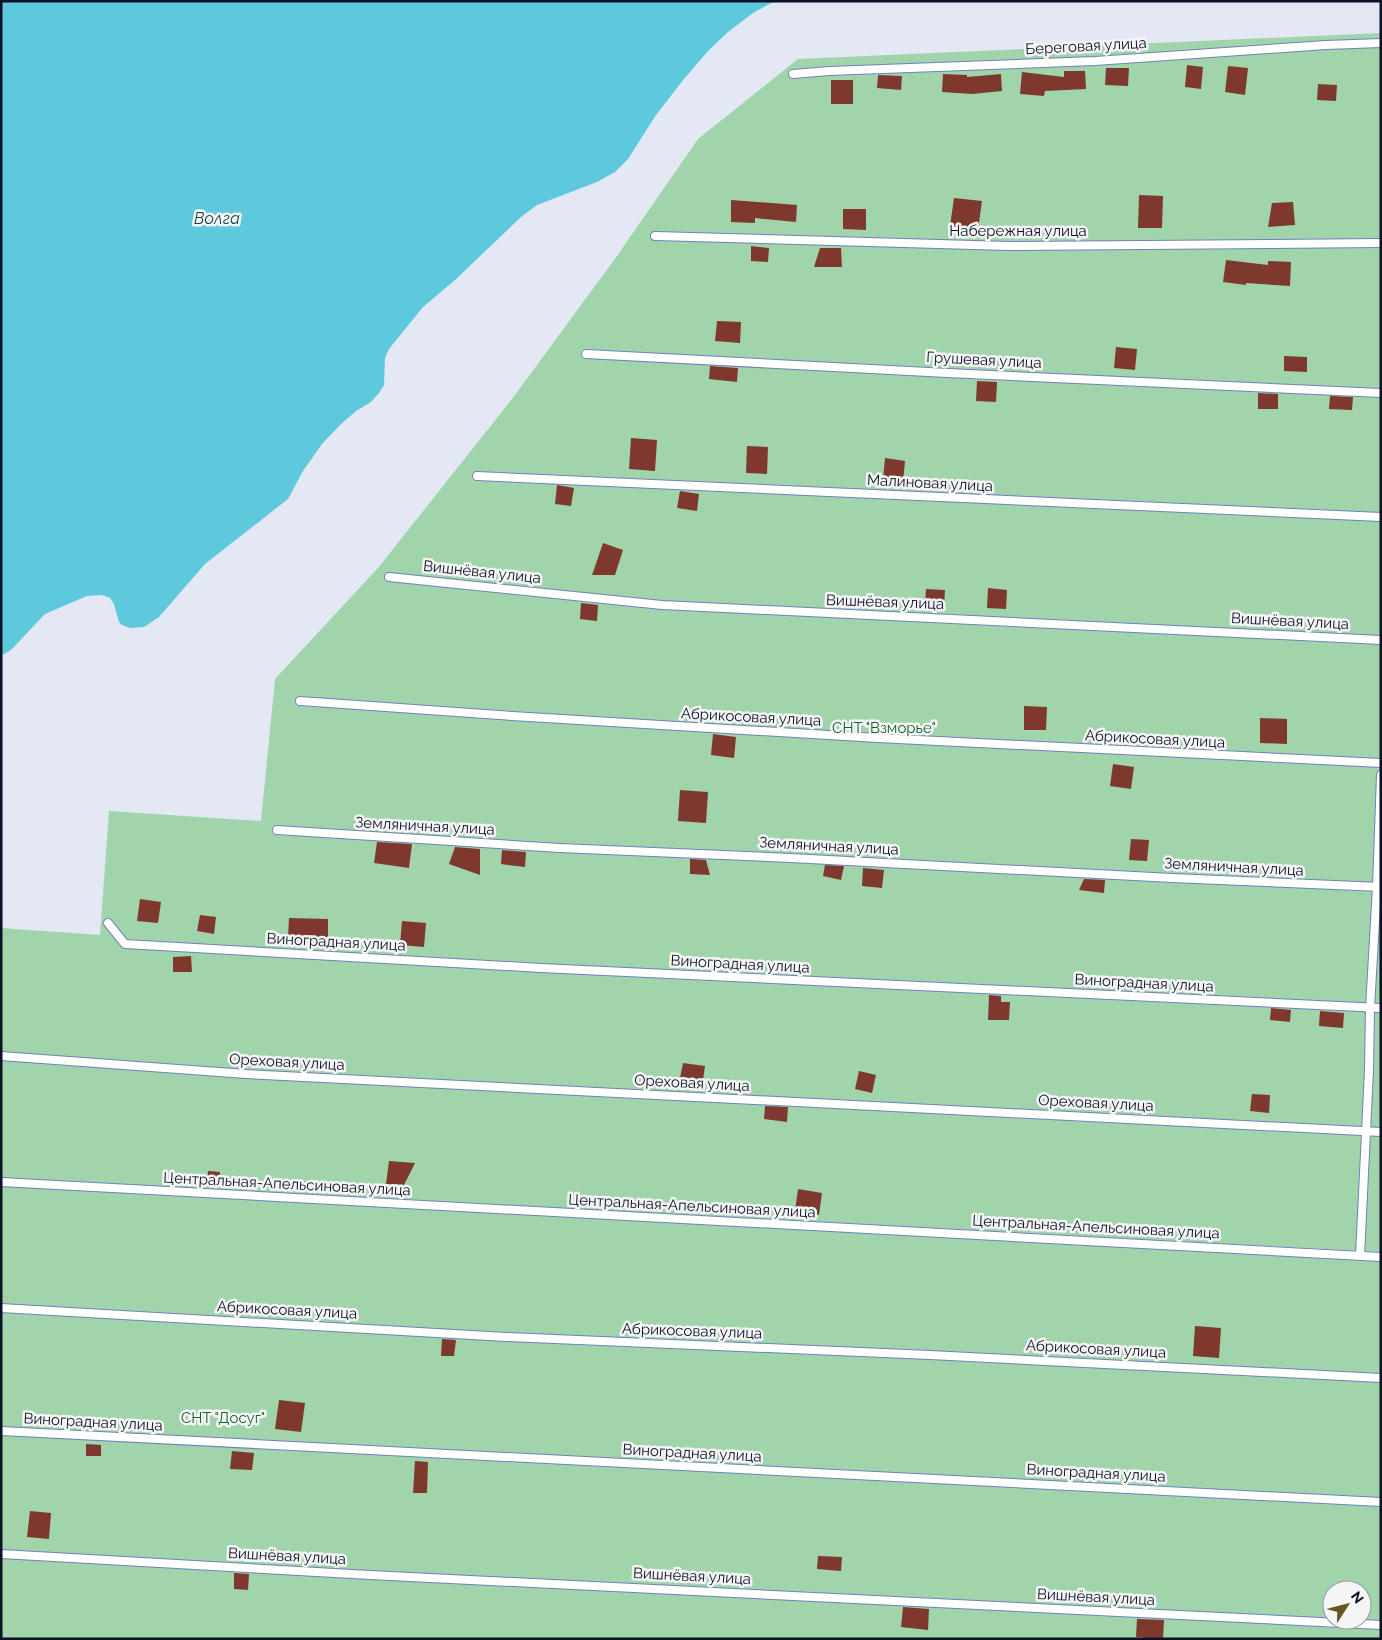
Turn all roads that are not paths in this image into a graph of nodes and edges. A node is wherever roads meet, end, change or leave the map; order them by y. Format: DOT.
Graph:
graph roads {
  1 [pos="1381,43"];
  2 [pos="793,74"];
  3 [pos="655,236"];
  4 [pos="1381,243"];
  5 [pos="586,354"];
  6 [pos="1381,393"];
  7 [pos="477,476"];
  8 [pos="1381,517"];
  9 [pos="389,577"];
  10 [pos="1381,640"];
  11 [pos="300,701"];
  12 [pos="1381,763"];
  13 [pos="1381,775"];
  14 [pos="277,830"];
  15 [pos="1379,887"];
  16 [pos="108,923"];
  17 [pos="1370,1008"];
  18 [pos="1381,1008"];
  19 [pos="1,1056"];
  20 [pos="1366,1131"];
  21 [pos="1381,1132"];
  22 [pos="1,1182"];
  23 [pos="1360,1256"];
  24 [pos="1381,1257"];
  25 [pos="1,1308"];
  26 [pos="1381,1378"];
  27 [pos="1,1431"];
  28 [pos="1381,1502"];
  29 [pos="1,1554"];
  30 [pos="1381,1625"];
  1 -- 2 [label="lane, Береговая улица"];
  3 -- 4 [label="lane, Набережная улица"];
  5 -- 6 [label="lane, Грушевая улица"];
  7 -- 8 [label="lane, Малиновая улица"];
  9 -- 10 [label="lane, Вишнёвая улица"];
  11 -- 12 [label="lane, Абрикосовая улица"];
  13 -- 15 [label="lane"];
  14 -- 15 [label="lane, Земляничная улица"];
  15 -- 17 [label="lane"];
  16 -- 17 [label="lane, Виноградная улица"];
  17 -- 18 [label="lane, Виноградная улица"];
  17 -- 20 [label="lane"];
  19 -- 20 [label="lane, Ореховая улица"];
  20 -- 21 [label="lane, Ореховая улица"];
  20 -- 23 [label="lane"];
  22 -- 23 [label="lane, Центральная-Апельсиновая улица"];
  23 -- 24 [label="lane, Центральная-Апельсиновая улица"];
  25 -- 26 [label="lane, Абрикосовая улица"];
  27 -- 28 [label="lane, Виноградная улица"];
  29 -- 30 [label="lane, Вишнёвая улица"];
}
